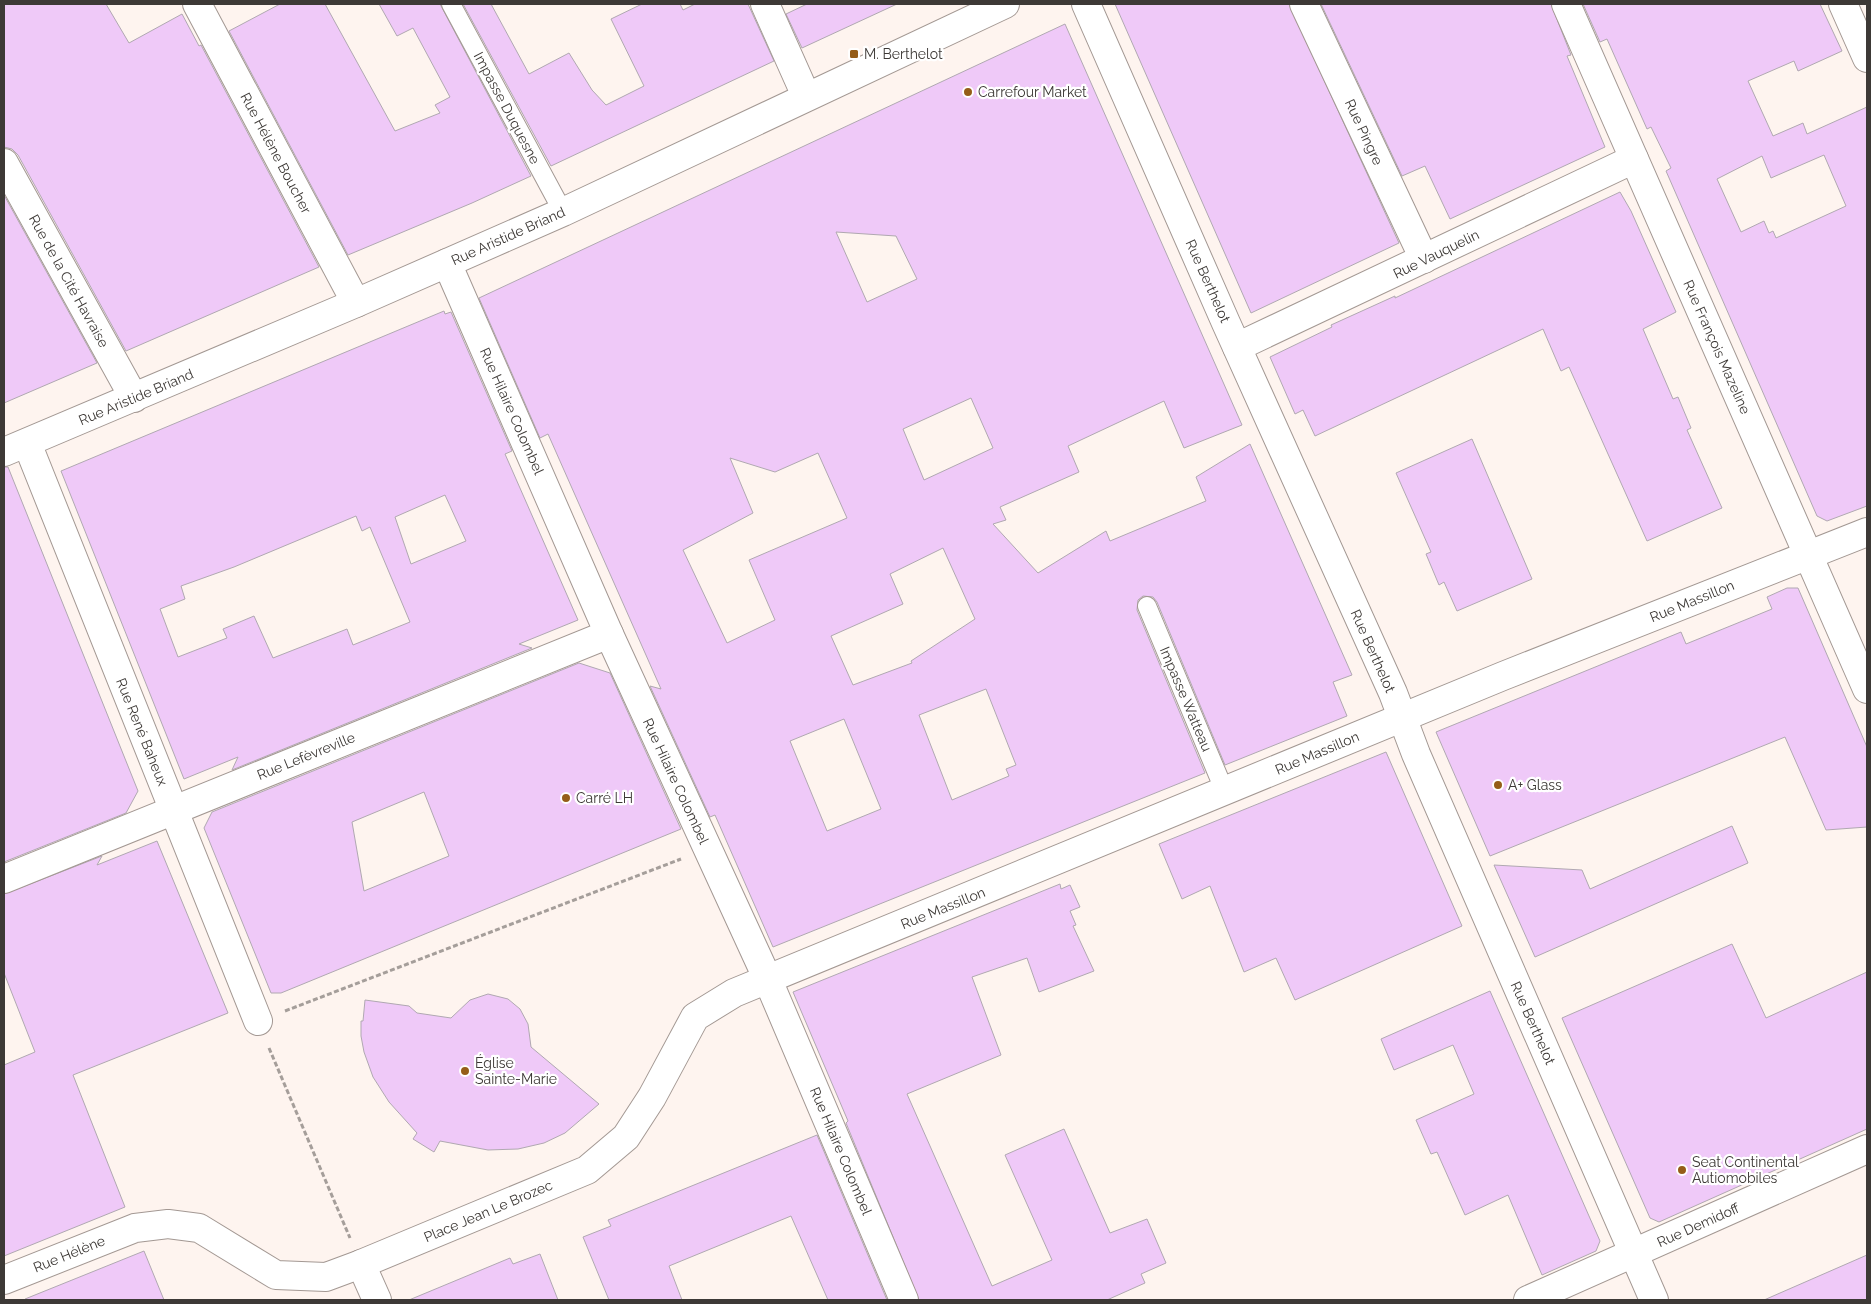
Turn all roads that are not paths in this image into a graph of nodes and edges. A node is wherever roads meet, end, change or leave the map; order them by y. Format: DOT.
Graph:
graph roads {
  1 [pos="197,4"];
  2 [pos="451,4"];
  3 [pos="764,4"];
  4 [pos="1005,4"];
  5 [pos="1086,4"];
  6 [pos="1304,4"];
  7 [pos="1566,4"];
  8 [pos="1843,4"];
  9 [pos="1867,58"];
  10 [pos="806,96"];
  11 [pos="1634,159"];
  12 [pos="4,163"];
  13 [pos="564,212"];
  14 [pos="1424,259"];
  15 [pos="447,263"];
  16 [pos="356,303"];
  17 [pos="1238,347"];
  18 [pos="134,398"];
  19 [pos="15,448"];
  20 [pos="1867,532"];
  21 [pos="1808,556"];
  22 [pos="1147,606"];
  23 [pos="609,634"];
  24 [pos="1867,689"];
  25 [pos="1402,720"];
  26 [pos="1225,792"];
  27 [pos="174,810"];
  28 [pos="4,879"];
  29 [pos="768,980"];
  30 [pos="258,1021"];
  31 [pos="1867,1149"];
  32 [pos="135,1228"];
  33 [pos="1633,1253"];
  34 [pos="361,1264"];
  35 [pos="4,1280"];
  36 [pos="377,1300"];
  37 [pos="904,1300"];
  38 [pos="1528,1300"];
  39 [pos="1654,1300"];
  1 -- 16 [label="street, Rue Hélène Boucher"];
  2 -- 13 [label="lane, Impasse Duquesne"];
  3 -- 10 [label="street"];
  4 -- 10 [label="street, Rue Aristide Briand"];
  5 -- 17 [label="street, Rue Berthelot"];
  6 -- 14 [label="street, Rue Pingre"];
  7 -- 11 [label="street, Rue François Mazeline"];
  8 -- 9 [label="street"];
  10 -- 13 [label="street, Rue Aristide Briand"];
  11 -- 14 [label="street, Rue Vauquelin"];
  11 -- 21 [label="street, Rue François Mazeline"];
  12 -- 18 [label="street, Rue de la Cité Havraise"];
  13 -- 15 [label="street, Rue Aristide Briand"];
  14 -- 17 [label="street, Rue Vauquelin"];
  15 -- 16 [label="street, Rue Aristide Briand"];
  15 -- 23 [label="street, Rue Hilaire Colombel"];
  16 -- 18 [label="street, Rue Aristide Briand"];
  17 -- 25 [label="street, Rue Berthelot"];
  18 -- 19 [label="street, Rue Aristide Briand"];
  19 -- 27 [label="street, Rue René Baheux"];
  20 -- 21 [label="street, Rue Massillon"];
  21 -- 24 [label="street, Rue François Mazeline"];
  21 -- 25 [label="street, Rue Massillon"];
  22 -- 26 [label="lane, Impasse Watteau"];
  23 -- 27 [label="street, Rue Lefèvreville"];
  23 -- 29 [label="street, Rue Hilaire Colombel"];
  25 -- 26 [label="street, Rue Massillon"];
  25 -- 33 [label="street, Rue Berthelot"];
  26 -- 29 [label="street, Rue Massillon"];
  27 -- 28 [label="street, Rue Lefèvreville"];
  27 -- 30 [label="street, Rue René Baheux"];
  29 -- 34 [label="street, Place Jean Le Brozec"];
  29 -- 37 [label="street, Rue Hilaire Colombel"];
  31 -- 33 [label="street, Rue Demidoff"];
  32 -- 34 [label="street, Place Jean Le Brozec"];
  32 -- 35 [label="street, Rue Hélène"];
  33 -- 38 [label="street, Rue Demidoff"];
  33 -- 39 [label="street, Rue Berthelot"];
  34 -- 36 [label="street"];
}
